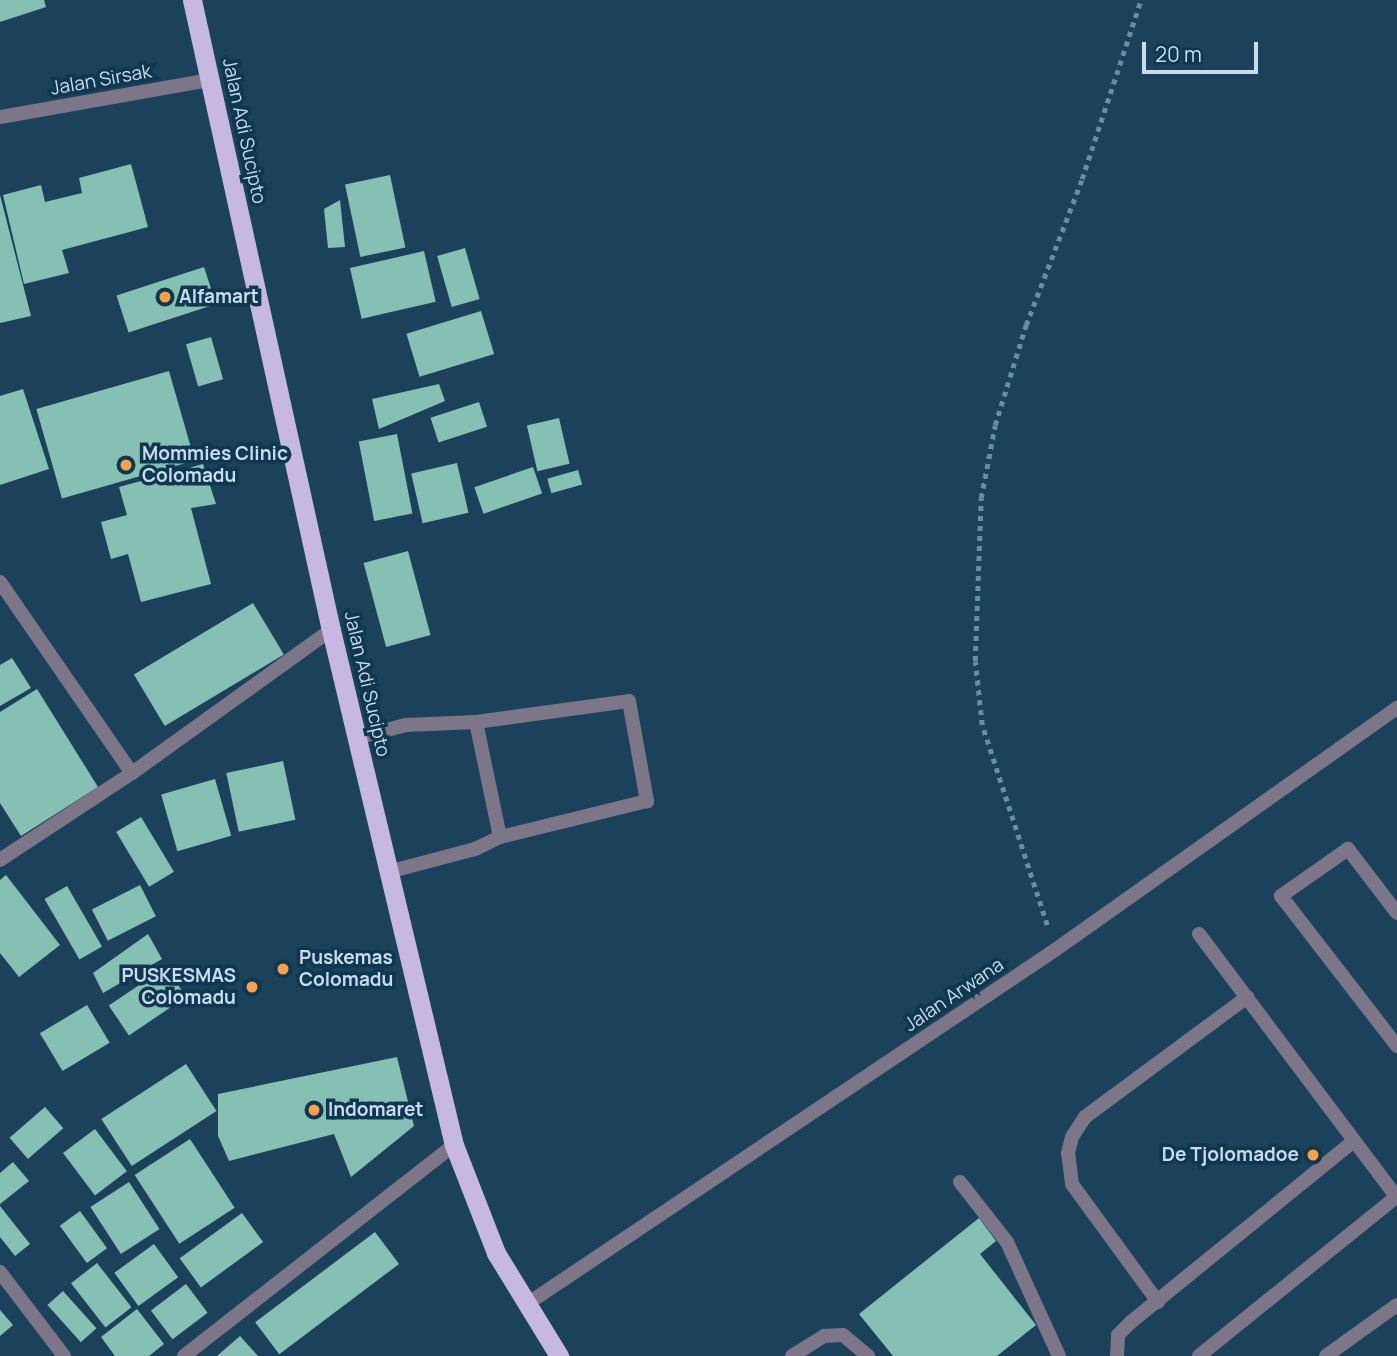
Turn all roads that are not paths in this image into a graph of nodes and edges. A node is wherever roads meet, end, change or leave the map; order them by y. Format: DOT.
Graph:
graph roads {
  1 [pos="192,0"];
  2 [pos="209,80"];
  3 [pos="0,117"];
  4 [pos="0,582"];
  5 [pos="331,630"];
  6 [pos="1397,708"];
  7 [pos="476,722"];
  8 [pos="356,738"];
  9 [pos="132,773"];
  10 [pos="500,837"];
  11 [pos="0,860"];
  12 [pos="388,872"];
  13 [pos="1394,903"];
  14 [pos="1199,934"];
  15 [pos="1247,997"];
  16 [pos="1397,1046"];
  17 [pos="1354,1141"];
  18 [pos="454,1145"];
  19 [pos="960,1182"];
  20 [pos="1397,1197"];
  21 [pos="0,1272"];
  22 [pos="1158,1302"];
  23 [pos="527,1304"];
  24 [pos="1397,1305"];
  25 [pos="64,1356"];
  26 [pos="184,1356"];
  27 [pos="559,1356"];
  28 [pos="792,1356"];
  29 [pos="868,1356"];
  30 [pos="1059,1356"];
  31 [pos="1117,1356"];
  32 [pos="1199,1356"];
  33 [pos="1326,1356"];
  1 -- 2 [label="highway, Jalan Adi Sucipto"];
  2 -- 3 [label="street, Jalan Sirsak"];
  2 -- 5 [label="highway, Jalan Adi Sucipto"];
  4 -- 9 [label="street"];
  5 -- 8 [label="highway, Jalan Adi Sucipto"];
  5 -- 9 [label="street"];
  6 -- 23 [label="street, Jalan Arwana"];
  7 -- 8 [label="street"];
  7 -- 10 [label="street"];
  7 -- 10 [label="street"];
  8 -- 12 [label="highway, Jalan Adi Sucipto"];
  9 -- 11 [label="street"];
  10 -- 12 [label="street"];
  12 -- 18 [label="highway, Jalan Adi Sucipto"];
  13 -- 16 [label="street"];
  14 -- 15 [label="street"];
  15 -- 17 [label="street"];
  15 -- 22 [label="street"];
  17 -- 20 [label="street"];
  17 -- 22 [label="street"];
  18 -- 23 [label="highway, Jalan Adi Sucipto"];
  18 -- 26 [label="street"];
  19 -- 30 [label="street"];
  20 -- 32 [label="street"];
  21 -- 25 [label="street"];
  22 -- 31 [label="street"];
  23 -- 27 [label="highway, Jalan Adi Sucipto"];
  24 -- 33 [label="street"];
  28 -- 29 [label="street"];
}
